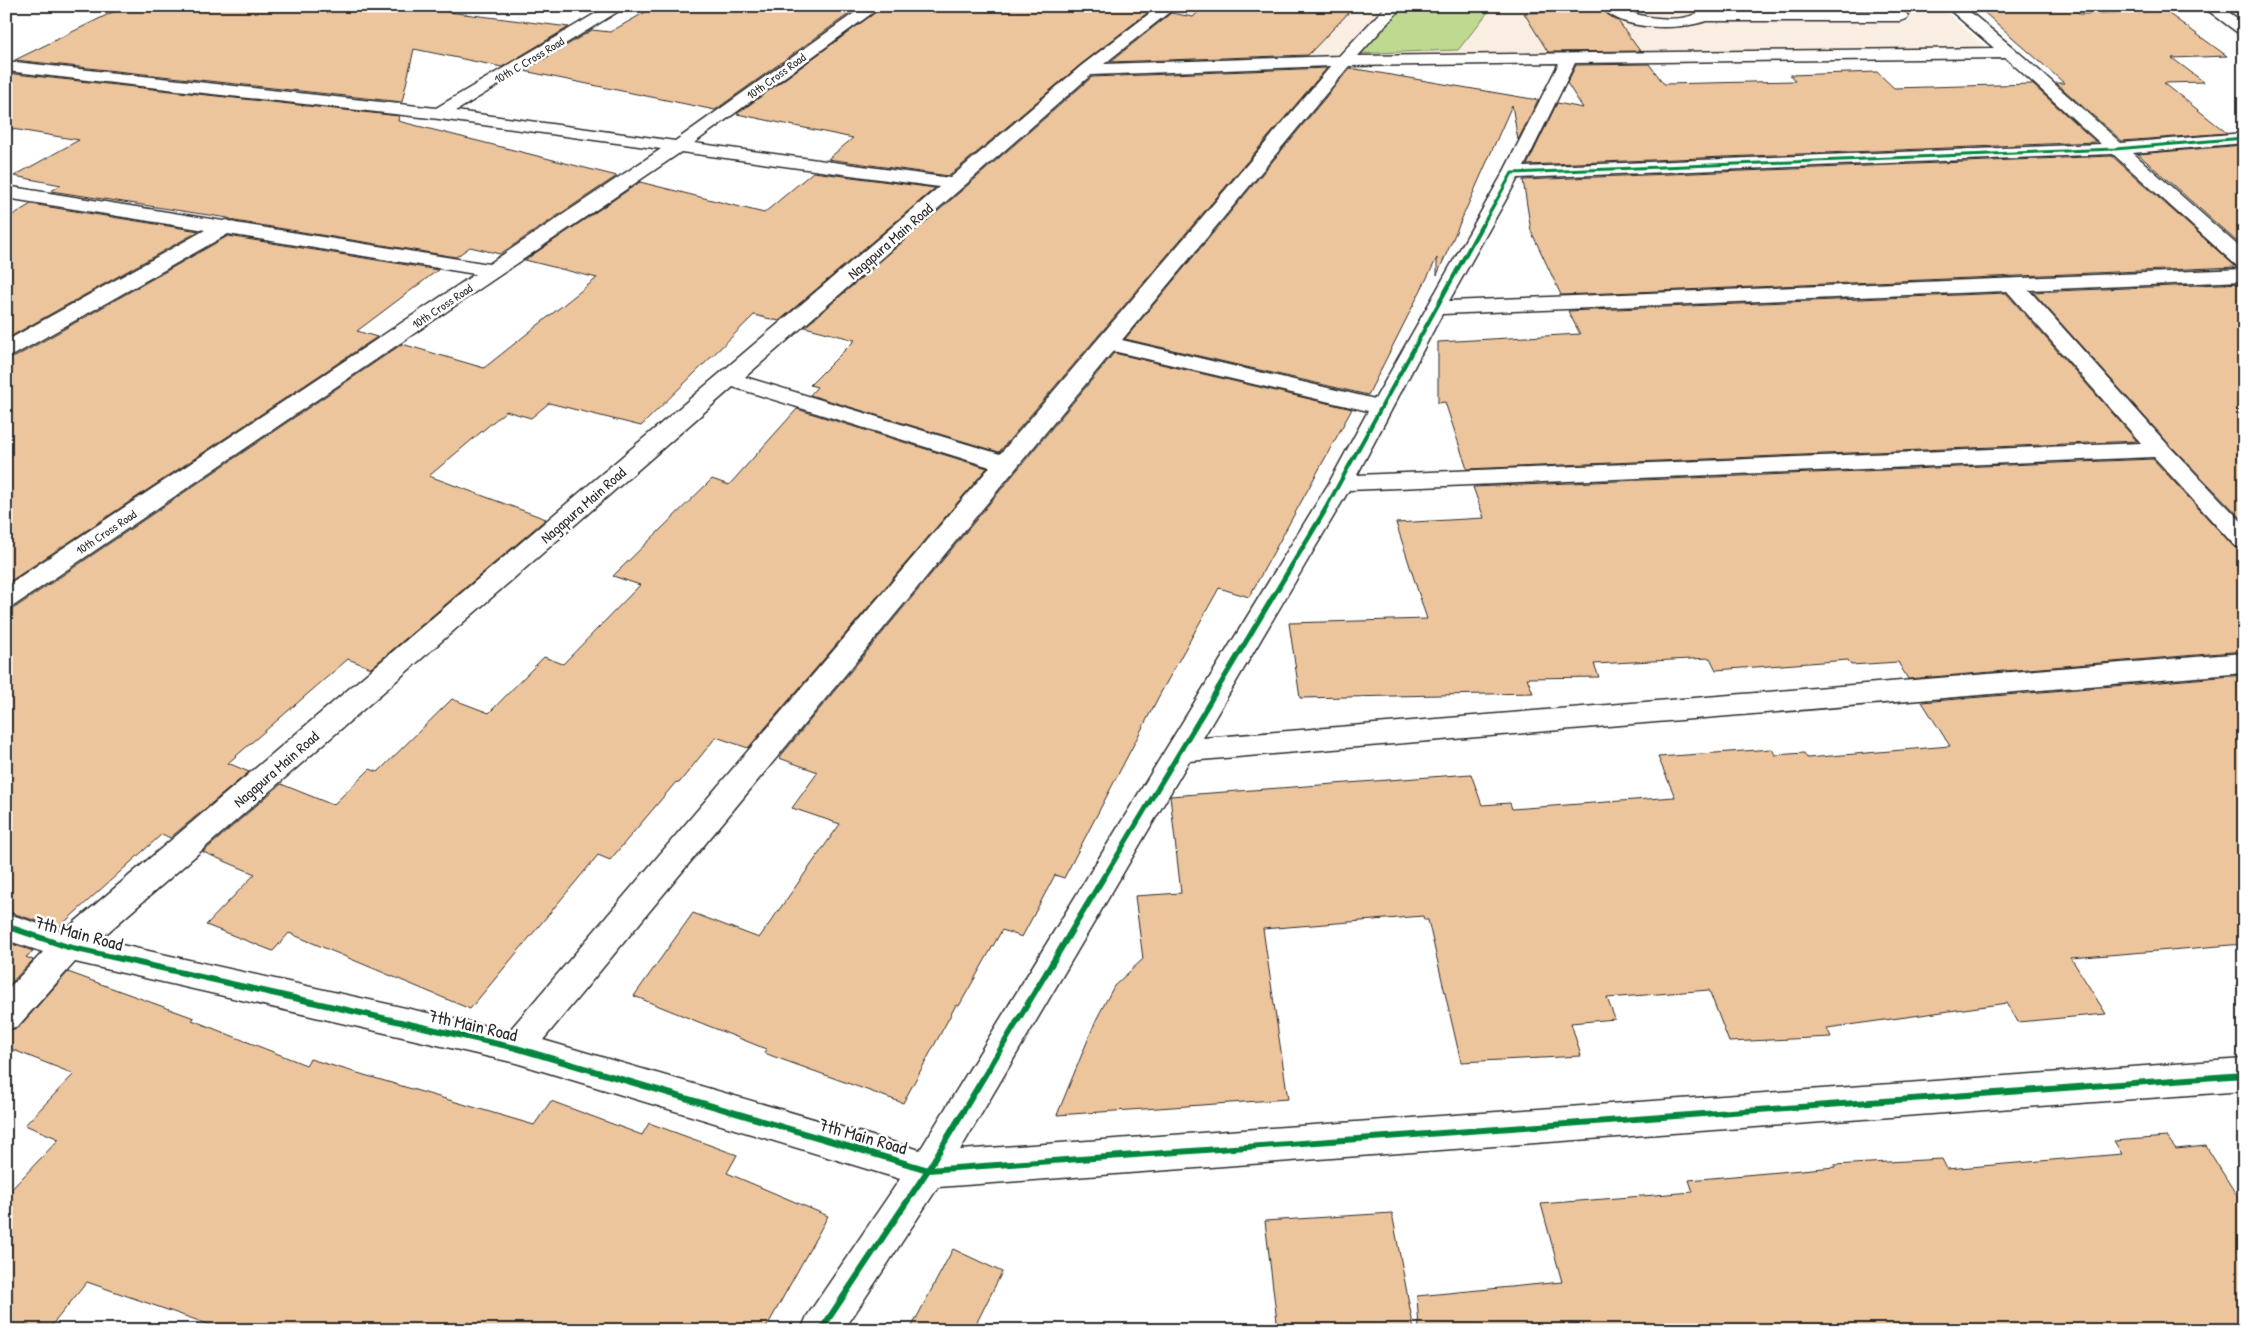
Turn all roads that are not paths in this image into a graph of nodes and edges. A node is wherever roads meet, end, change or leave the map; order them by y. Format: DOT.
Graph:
graph roads {
  1 [pos="592,6"];
  2 [pos="874,6"];
  3 [pos="1169,6"];
  4 [pos="1395,6"];
  5 [pos="1609,6"];
  6 [pos="1953,6"];
  7 [pos="2210,6"];
  8 [pos="617,8"];
  9 [pos="1709,11"];
  10 [pos="1900,16"];
  11 [pos="1685,22"];
  12 [pos="2244,30"];
  13 [pos="2010,53"];
  14 [pos="1707,56"];
  15 [pos="1570,57"];
  16 [pos="1344,61"];
  17 [pos="6,66"];
  18 [pos="1087,70"];
  19 [pos="439,114"];
  20 [pos="2244,138"];
  21 [pos="680,145"];
  22 [pos="2115,149"];
  23 [pos="1512,172"];
  24 [pos="956,184"];
  25 [pos="6,192"];
  26 [pos="227,226"];
  27 [pos="2244,262"];
  28 [pos="495,271"];
  29 [pos="2244,275"];
  30 [pos="2013,285"];
  31 [pos="1434,308"];
  32 [pos="1108,343"];
  33 [pos="6,350"];
  34 [pos="729,380"];
  35 [pos="1382,407"];
  36 [pos="2160,450"];
  37 [pos="1007,464"];
  38 [pos="1342,483"];
  39 [pos="2244,540"];
  40 [pos="6,599"];
  41 [pos="2244,663"];
  42 [pos="1180,751"];
  43 [pos="6,926"];
  44 [pos="68,947"];
  45 [pos="6,1015"];
  46 [pos="516,1048"];
  47 [pos="2244,1075"];
  48 [pos="928,1170"];
  49 [pos="821,1330"];
  1 -- 8 [label="street"];
  2 -- 21 [label="street, 10th Cross Road"];
  3 -- 18 [label="street, Nagapura Main Road"];
  4 -- 16 [label="street"];
  5 -- 11 [label="street"];
  6 -- 13 [label="street"];
  7 -- 12 [label="street"];
  8 -- 19 [label="street, 10th C Cross Road"];
  9 -- 10 [label="street"];
  9 -- 11 [label="street"];
  11 -- 14 [label="street"];
  13 -- 14 [label="street"];
  13 -- 22 [label="street"];
  14 -- 15 [label="street"];
  15 -- 16 [label="street"];
  15 -- 23 [label="street"];
  16 -- 18 [label="street"];
  16 -- 32 [label="street"];
  17 -- 19 [label="street"];
  18 -- 24 [label="street, Nagapura Main Road"];
  19 -- 21 [label="street"];
  20 -- 22 [label="street"];
  21 -- 24 [label="street"];
  21 -- 28 [label="street, 10th Cross Road"];
  22 -- 23 [label="street"];
  22 -- 27 [label="street"];
  23 -- 31 [label="street"];
  24 -- 34 [label="street, Nagapura Main Road"];
  25 -- 26 [label="street"];
  26 -- 28 [label="street"];
  26 -- 33 [label="street"];
  28 -- 40 [label="street, 10th Cross Road"];
  29 -- 30 [label="street"];
  30 -- 31 [label="street"];
  30 -- 36 [label="street"];
  31 -- 35 [label="street"];
  32 -- 35 [label="street"];
  32 -- 37 [label="street"];
  34 -- 37 [label="street"];
  34 -- 44 [label="street, Nagapura Main Road"];
  35 -- 38 [label="street"];
  36 -- 38 [label="street"];
  36 -- 39 [label="street"];
  37 -- 46 [label="street"];
  38 -- 42 [label="street"];
  41 -- 42 [label="street"];
  42 -- 48 [label="street"];
  43 -- 44 [label="street, 7th Main Road"];
  44 -- 45 [label="street, Nagapura Main Road"];
  44 -- 46 [label="street, 7th Main Road"];
  46 -- 48 [label="street, 7th Main Road"];
  47 -- 48 [label="street"];
  48 -- 49 [label="street"];
}
